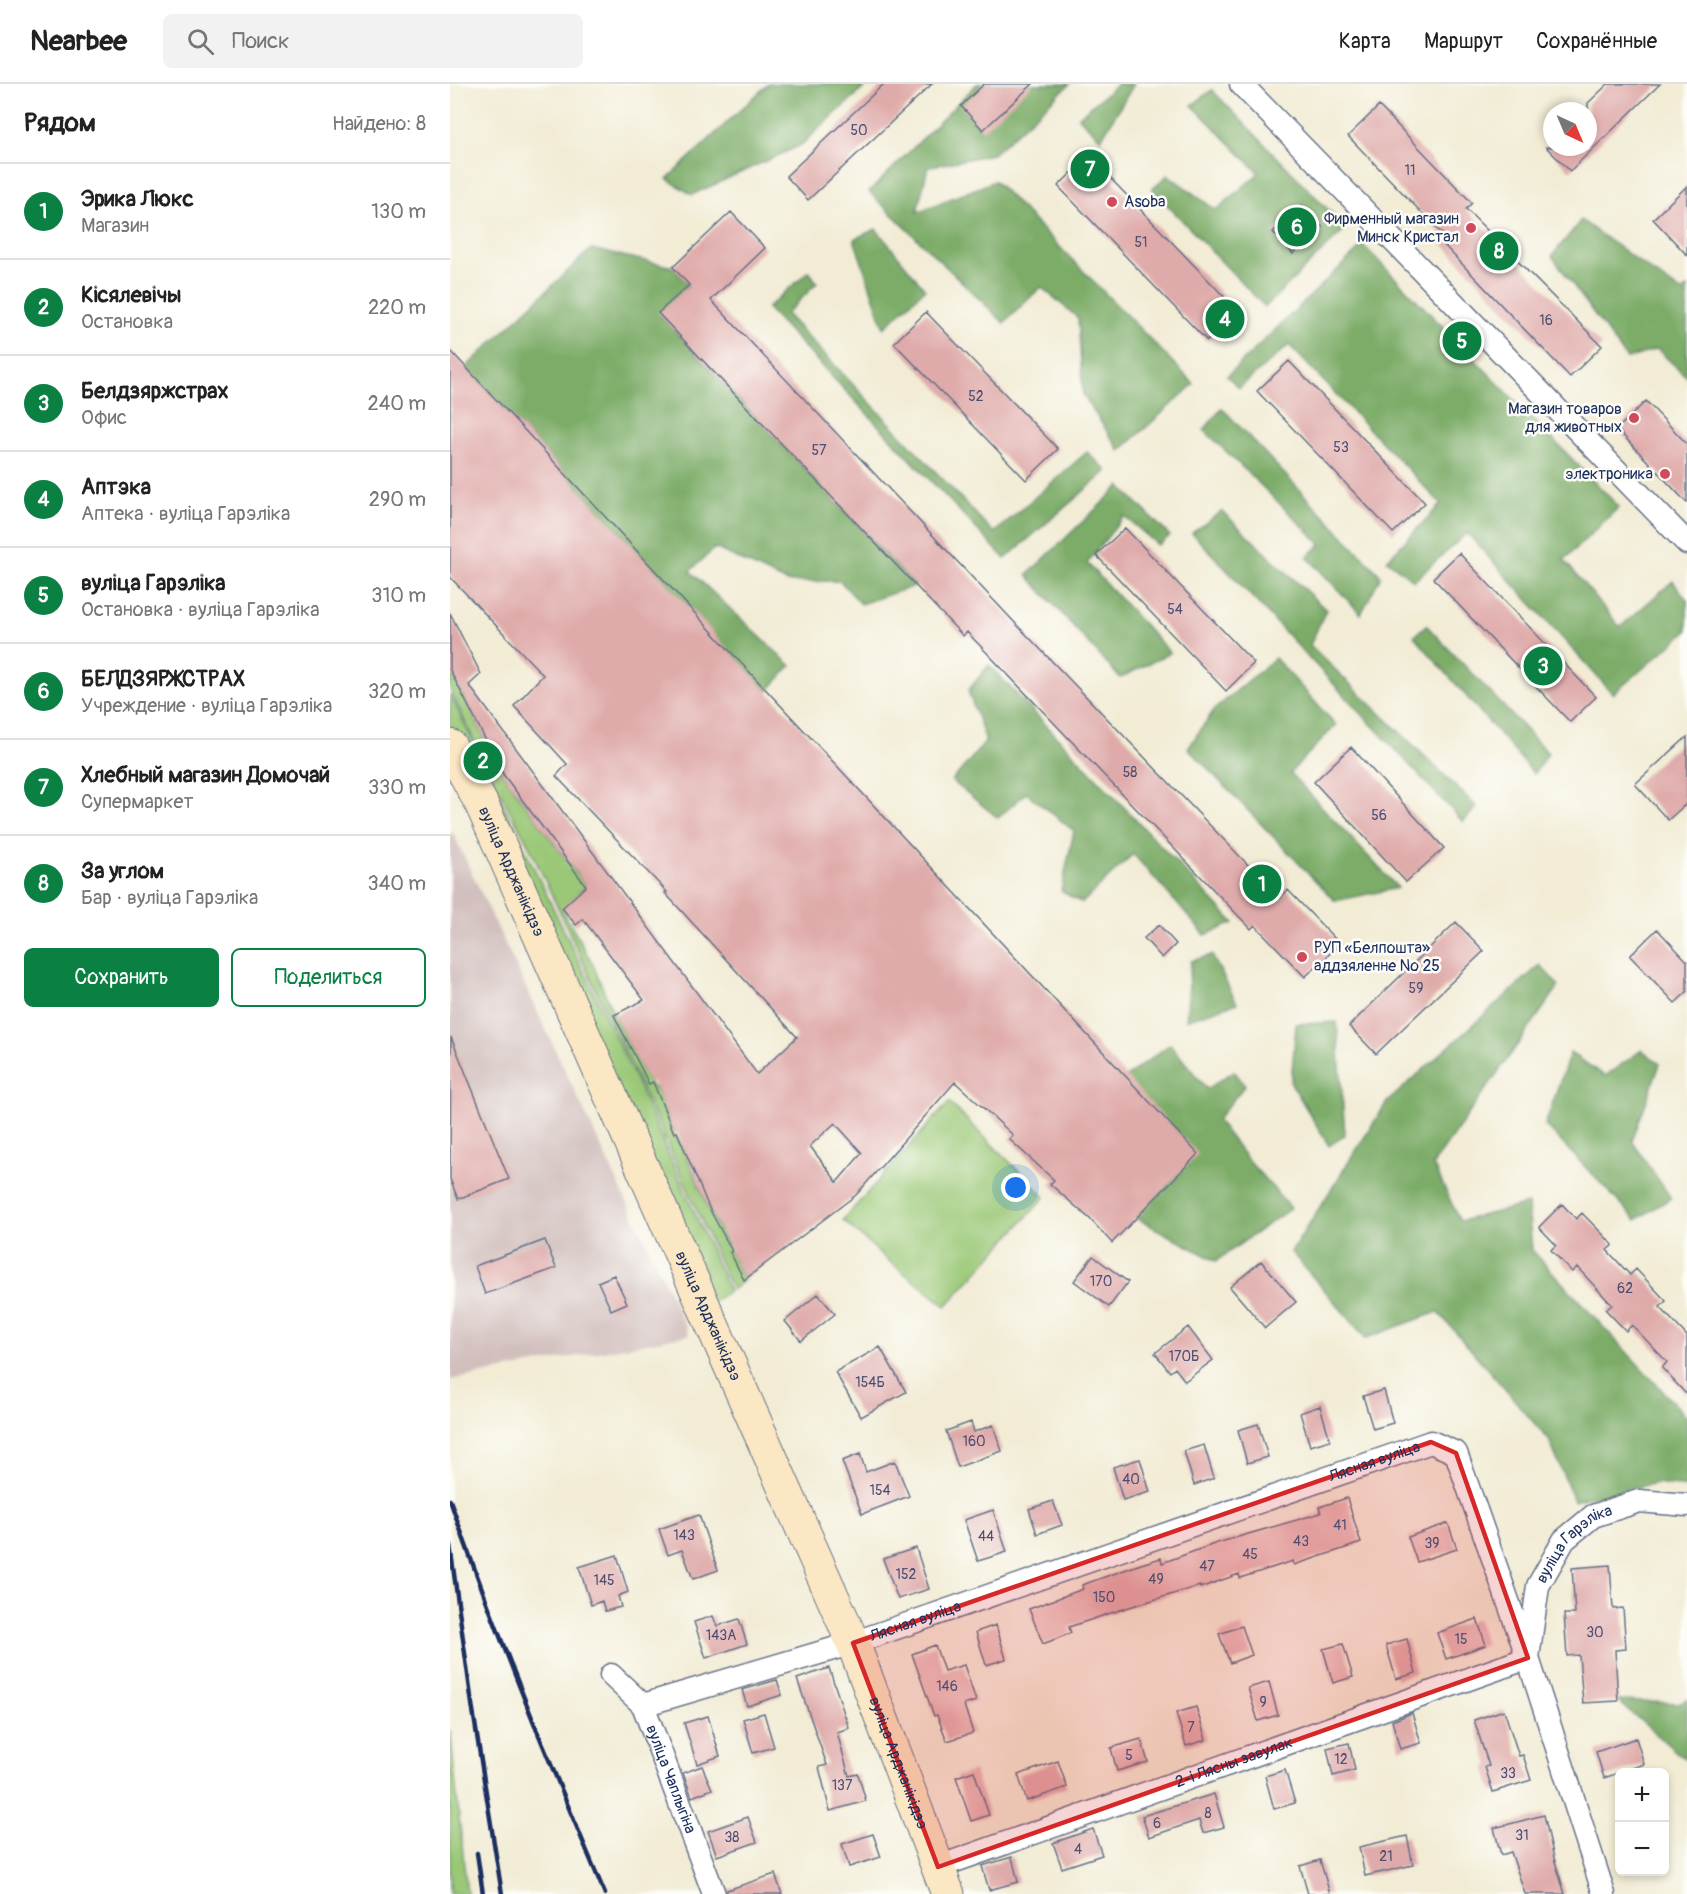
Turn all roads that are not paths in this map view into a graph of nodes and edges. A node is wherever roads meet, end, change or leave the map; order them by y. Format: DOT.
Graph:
graph roads {
  1 [pos="1241,84"];
  2 [pos="1687,543"];
  3 [pos="450,746"];
  4 [pos="1687,1505"];
  5 [pos="853,1642"];
  6 [pos="1528,1658"];
  7 [pos="611,1675"];
  8 [pos="643,1706"];
  9 [pos="943,1881"];
  10 [pos="714,1894"];
  11 [pos="1604,1894"];
  1 -- 2 [label="street"];
  3 -- 5 [label="main road, вуліца Арджанікідзэ"];
  4 -- 6 [label="street, вуліца Гарэліка"];
  5 -- 6 [label="street, Лясная вуліца"];
  5 -- 8 [label="street, Лясная вуліца"];
  5 -- 9 [label="main road, вуліца Арджанікідзэ"];
  6 -- 9 [label="street, 2-і Лясны завулак"];
  6 -- 11 [label="street, Лясная вуліца"];
  7 -- 8 [label="street, вуліца Чаплыгіна"];
  8 -- 10 [label="street, вуліца Чаплыгіна"];
}
